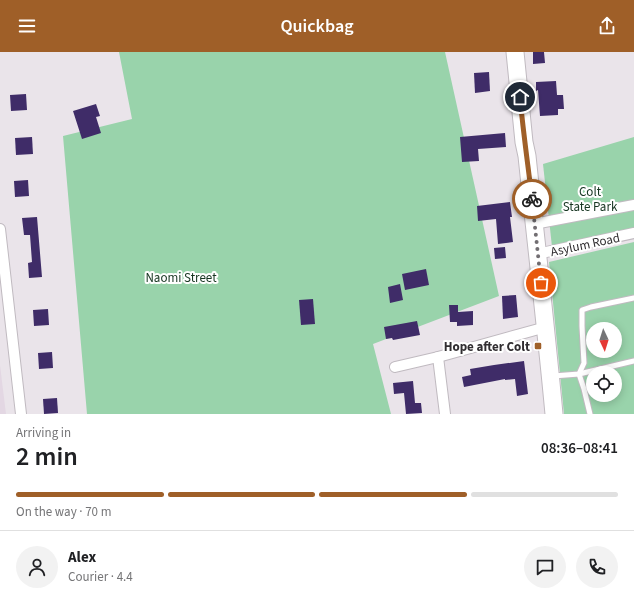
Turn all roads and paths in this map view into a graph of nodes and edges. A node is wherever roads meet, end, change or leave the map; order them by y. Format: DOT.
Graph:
graph roads {
  1 [pos="515,52"];
  2 [pos="634,205"];
  3 [pos="534,224"];
  4 [pos="0,229"];
  5 [pos="634,233"];
  6 [pos="537,254"];
  7 [pos="634,298"];
  8 [pos="546,327"];
  9 [pos="438,357"];
  10 [pos="634,361"];
  11 [pos="395,367"];
  12 [pos="579,374"];
  13 [pos="551,376"];
  14 [pos="21,414"];
  15 [pos="445,414"];
  16 [pos="554,414"];
  17 [pos="590,414"];
  1 -- 3 [label="main road"];
  2 -- 3 [label="street"];
  3 -- 6 [label="main road"];
  4 -- 14 [label="street"];
  5 -- 6 [label="street, Asylum Road"];
  6 -- 8 [label="main road"];
  7 -- 12 [label="lane"];
  8 -- 9 [label="street"];
  8 -- 13 [label="main road"];
  9 -- 11 [label="street"];
  9 -- 15 [label="street"];
  10 -- 12 [label="lane"];
  12 -- 13 [label="lane"];
  12 -- 17 [label="lane"];
  13 -- 16 [label="main road"];
}
